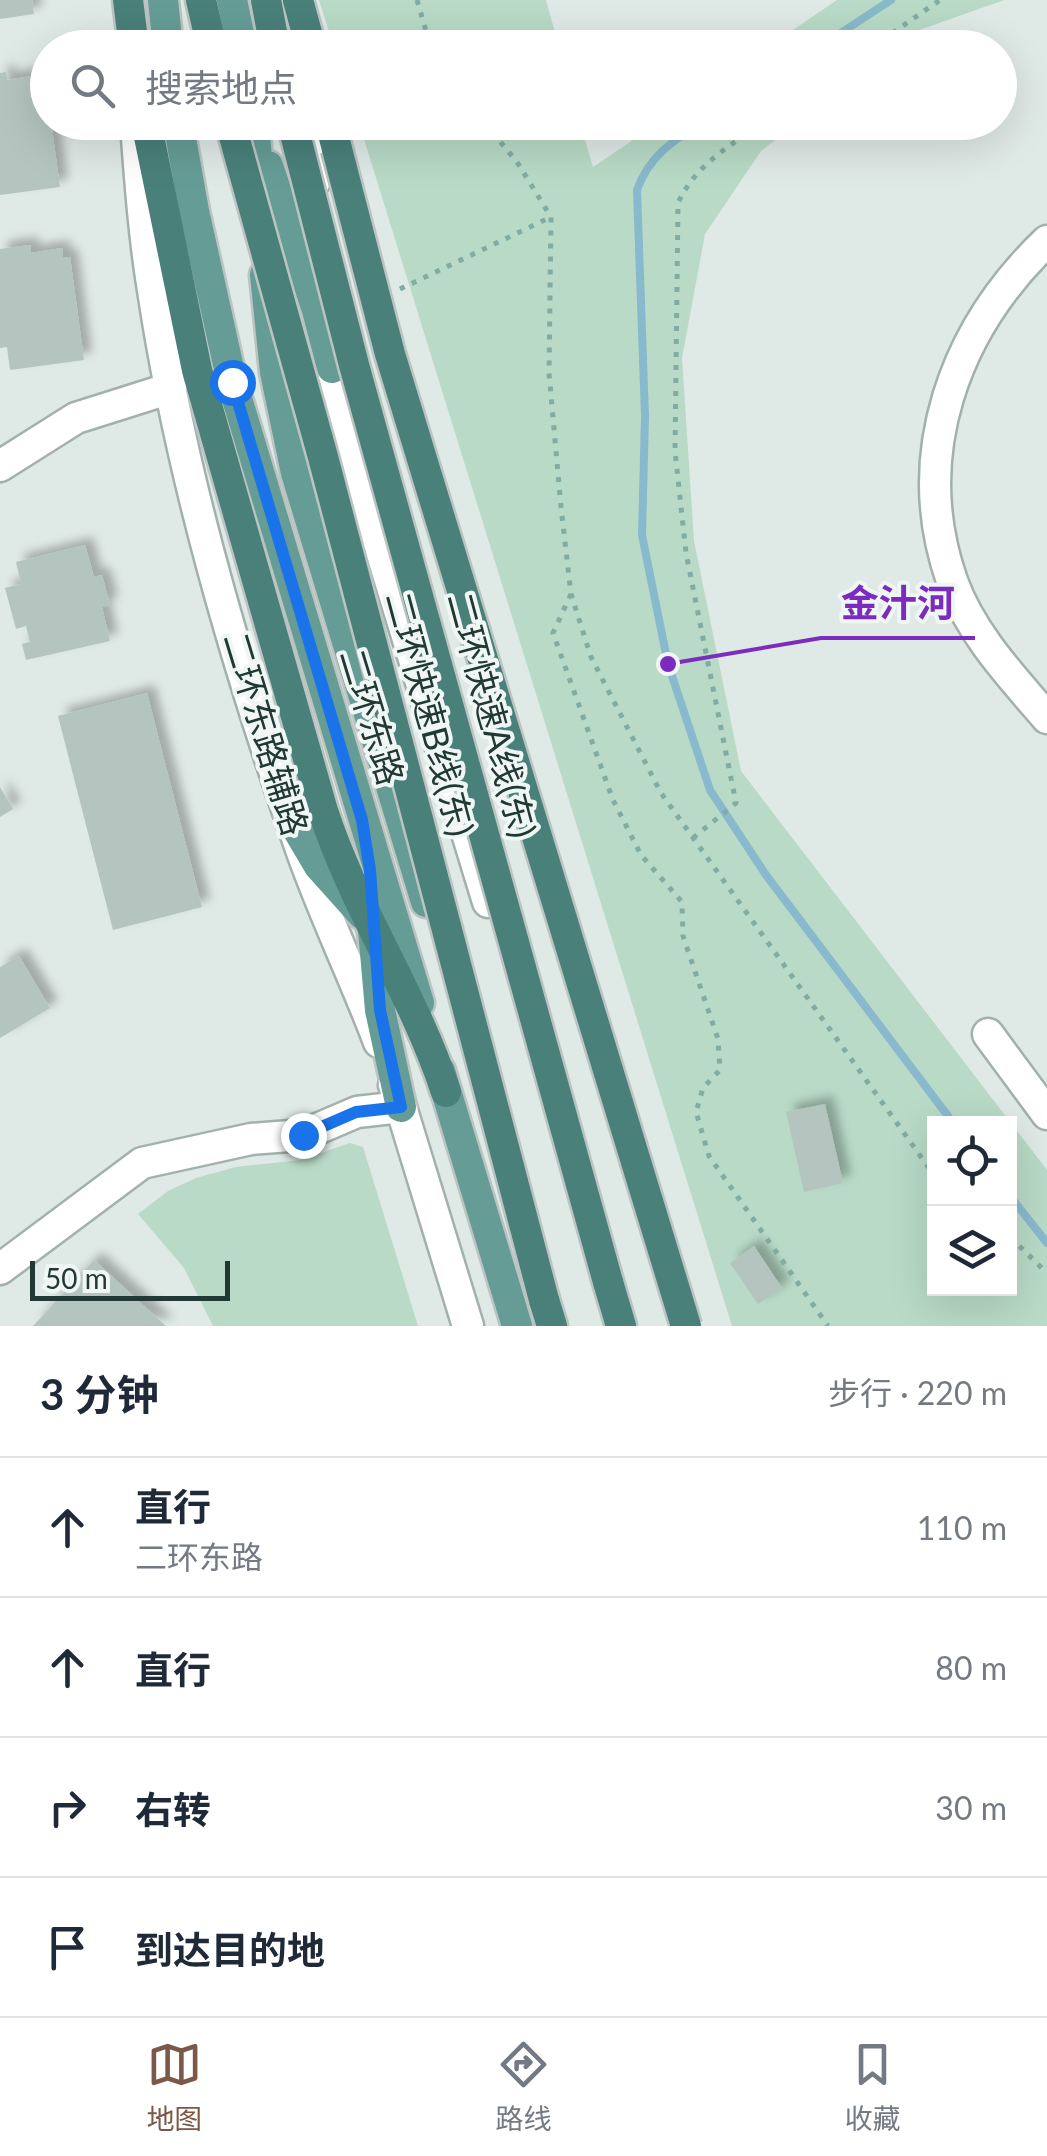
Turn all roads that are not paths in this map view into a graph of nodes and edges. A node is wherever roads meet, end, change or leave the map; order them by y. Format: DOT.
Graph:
graph roads {
  1 [pos="127,0"];
  2 [pos="163,0"];
  3 [pos="200,0"];
  4 [pos="232,0"];
  5 [pos="266,0"];
  6 [pos="295,0"];
  7 [pos="130,30"];
  8 [pos="166,30"];
  9 [pos="208,30"];
  10 [pos="238,30"];
  11 [pos="272,30"];
  12 [pos="298,30"];
  13 [pos="305,30"];
  14 [pos="138,140"];
  15 [pos="149,140"];
  16 [pos="181,140"];
  17 [pos="235,140"];
  18 [pos="256,140"];
  19 [pos="261,140"];
  20 [pos="297,140"];
  21 [pos="312,140"];
  22 [pos="335,140"];
  23 [pos="1047,240"];
  24 [pos="332,368"];
  25 [pos="171,388"];
  26 [pos="0,466"];
  27 [pos="1047,718"];
  28 [pos="358,803"];
  29 [pos="290,817"];
  30 [pos="373,930"];
  31 [pos="988,1034"];
  32 [pos="446,1092"];
  33 [pos="401,1107"];
  34 [pos="1047,1114"];
  35 [pos="0,1268"];
  36 [pos="468,1326"];
  37 [pos="517,1326"];
  38 [pos="553,1326"];
  39 [pos="619,1326"];
  40 [pos="686,1326"];
  1 -- 7 [label="highway"];
  2 -- 8 [label="main road"];
  3 -- 9 [label="highway"];
  4 -- 10 [label="main road"];
  5 -- 11 [label="highway"];
  6 -- 12 [label="street"];
  6 -- 13 [label="highway"];
  14 -- 25 [label="street, 二环东路辅路"];
  15 -- 30 [label="highway"];
  16 -- 28 [label="main road, 二环东路"];
  17 -- 38 [label="highway, 二环快速B线(东), bridge"];
  18 -- 38 [label="main road, 二环东路, bridge"];
  19 -- 24 [label="main road"];
  20 -- 39 [label="highway, 二环快速A线(东), bridge"];
  21 -- 24 [label="street"];
  22 -- 40 [label="highway, bridge"];
  23 -- 27 [label="street"];
  24 -- 39 [label="street"];
  25 -- 26 [label="street"];
  25 -- 29 [label="street, 二环东路辅路"];
  28 -- 30 [label="main road"];
  28 -- 32 [label="main road, 二环东路"];
  29 -- 30 [label="main road"];
  29 -- 33 [label="street, 二环东路辅路"];
  30 -- 32 [label="highway"];
  30 -- 33 [label="main road"];
  31 -- 34 [label="street"];
  32 -- 37 [label="main road, 二环东路"];
  33 -- 35 [label="street"];
  33 -- 36 [label="street, 二环东路辅路"];
}
